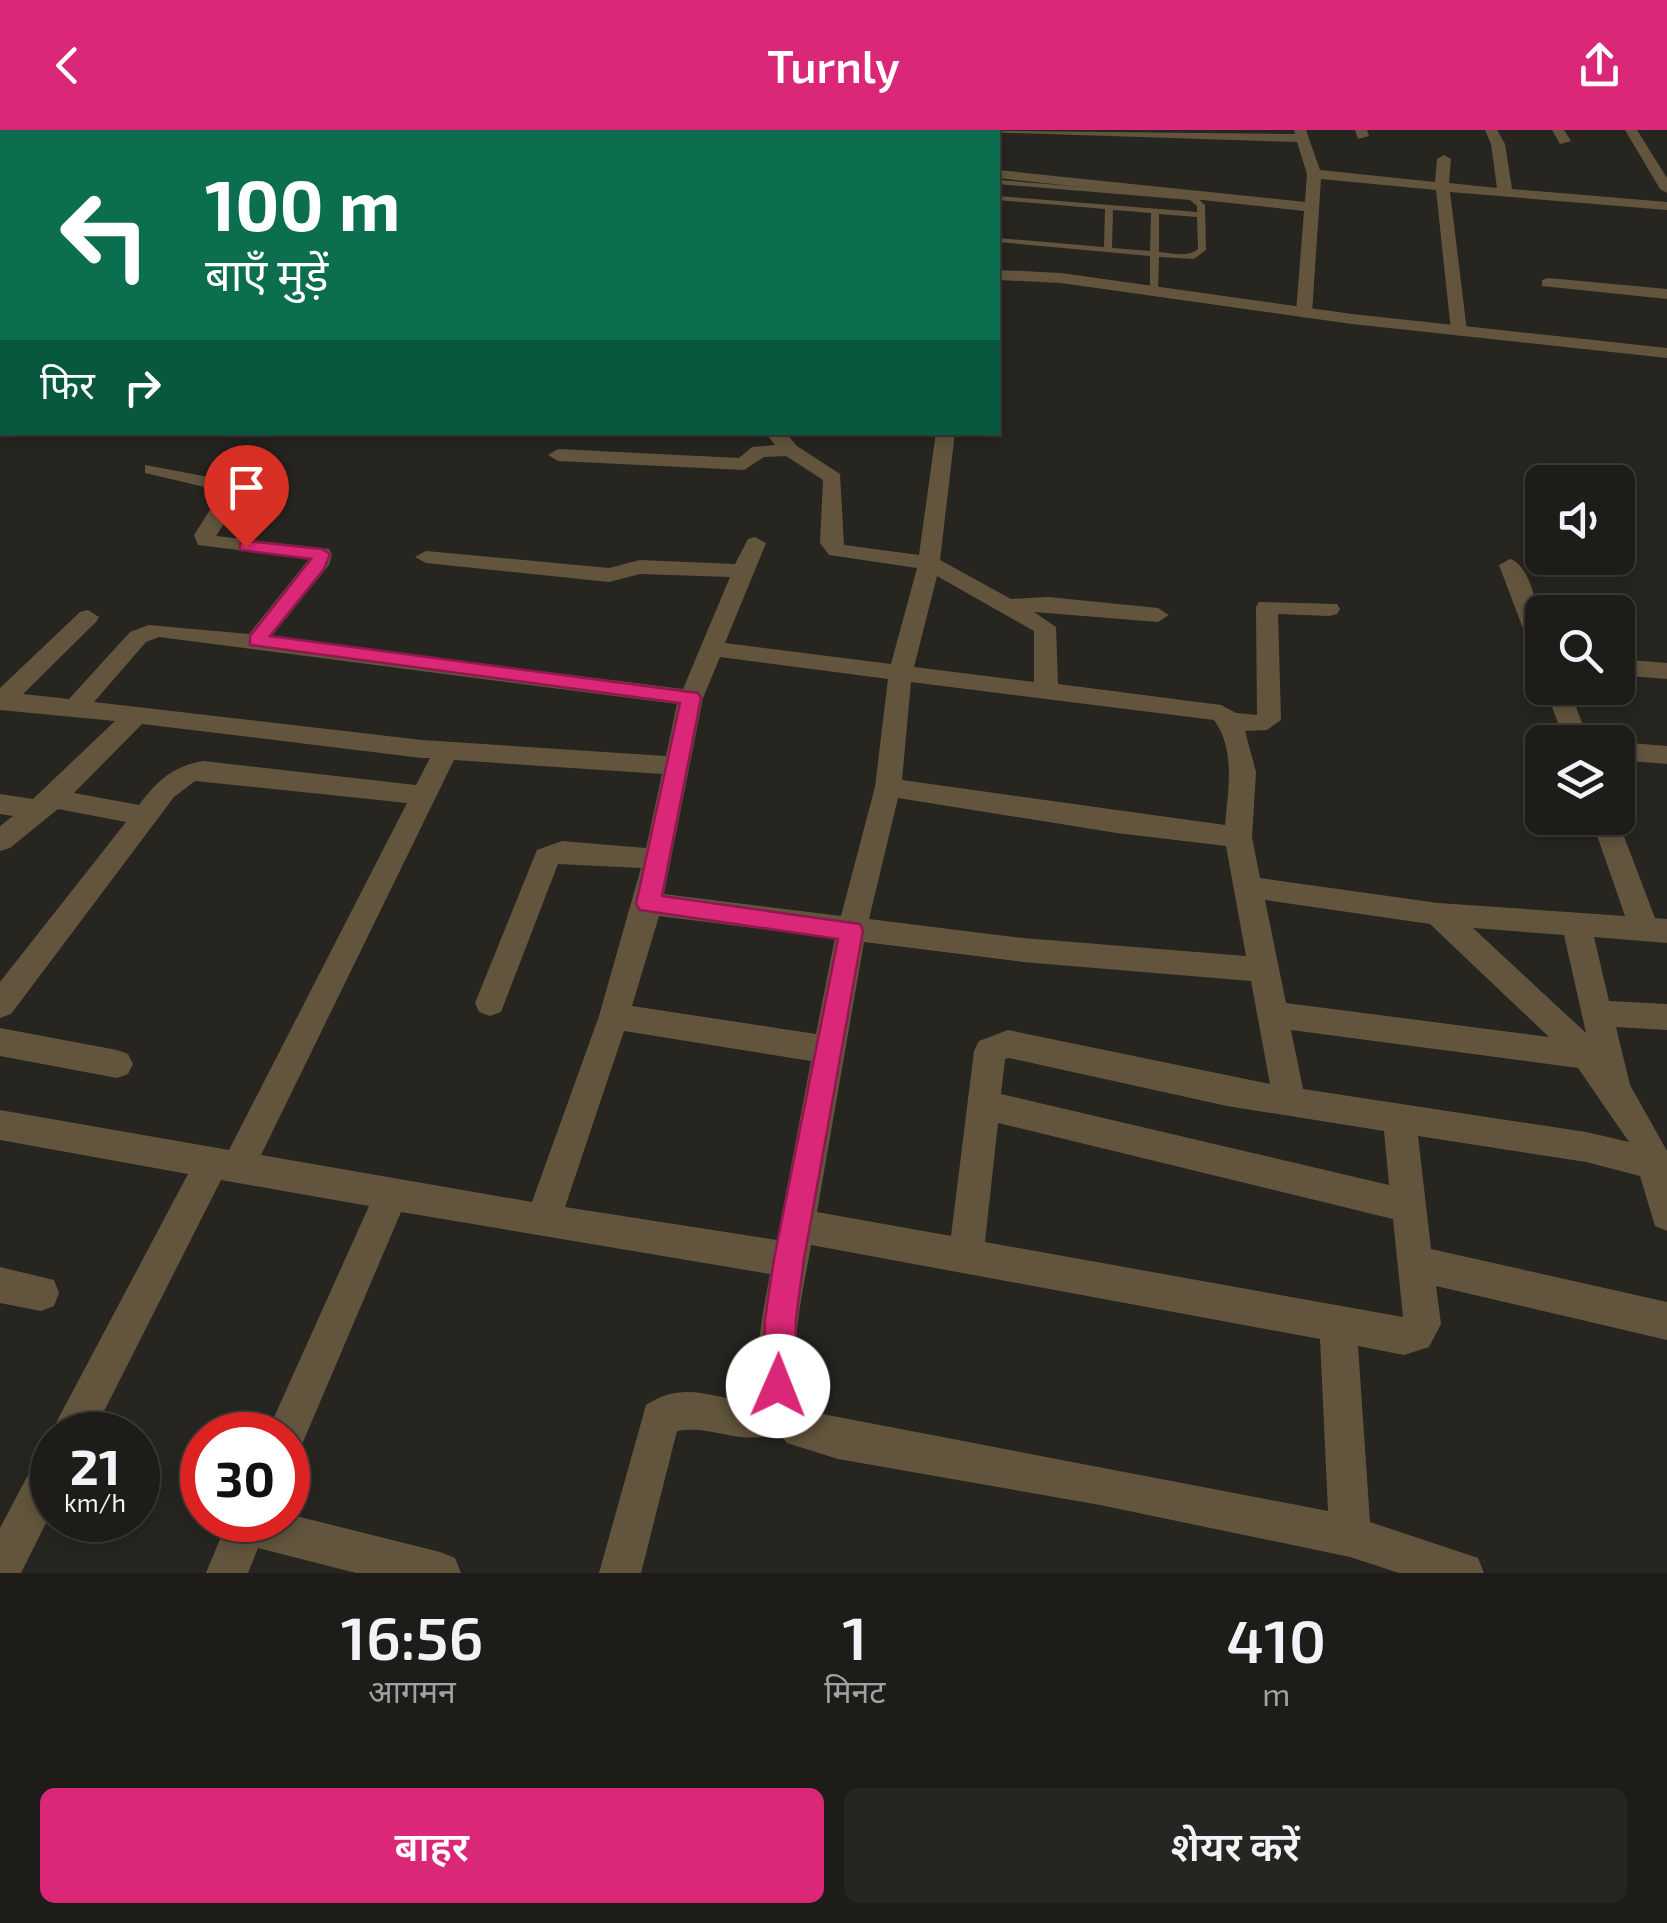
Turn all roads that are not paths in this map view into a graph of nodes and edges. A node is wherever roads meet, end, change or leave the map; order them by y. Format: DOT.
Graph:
graph roads {
  1 [pos="1073,130"];
  2 [pos="1491,130"];
  3 [pos="1631,130"];
  4 [pos="1301,134"];
  5 [pos="1005,157"];
  6 [pos="1444,159"];
  7 [pos="1314,174"];
  8 [pos="1443,187"];
  9 [pos="1667,188"];
  10 [pos="1512,194"];
  11 [pos="1000,198"];
  12 [pos="1667,206"];
  13 [pos="1309,207"];
  14 [pos="1109,208"];
  15 [pos="1154,211"];
  16 [pos="1201,215"];
  17 [pos="1000,240"];
  18 [pos="1108,250"];
  19 [pos="1156,254"];
  20 [pos="1000,275"];
  21 [pos="1548,283"];
  22 [pos="1154,290"];
  23 [pos="1667,294"];
  24 [pos="1304,312"];
  25 [pos="1459,332"];
  26 [pos="1667,353"];
  27 [pos="777,435"];
  28 [pos="946,435"];
  29 [pos="790,450"];
  30 [pos="558,455"];
  31 [pos="152,469"];
  32 [pos="755,543"];
  33 [pos="426,558"];
  34 [pos="929,563"];
  35 [pos="1510,565"];
  36 [pos="742,571"];
  37 [pos="1525,603"];
  38 [pos="1010,606"];
  39 [pos="1329,609"];
  40 [pos="1158,615"];
  41 [pos="88,617"];
  42 [pos="256,641"];
  43 [pos="712,650"];
  44 [pos="1635,668"];
  45 [pos="1667,671"];
  46 [pos="900,675"];
  47 [pos="1046,692"];
  48 [pos="691,698"];
  49 [pos="1,700"];
  50 [pos="75,708"];
  51 [pos="134,716"];
  52 [pos="1230,720"];
  53 [pos="446,751"];
  54 [pos="1635,753"];
  55 [pos="1667,756"];
  56 [pos="676,766"];
  57 [pos="888,786"];
  58 [pos="425,795"];
  59 [pos="0,804"];
  60 [pos="46,804"];
  61 [pos="146,816"];
  62 [pos="1612,835"];
  63 [pos="1238,837"];
  64 [pos="0,841"];
  65 [pos="658,858"];
  66 [pos="1249,887"];
  67 [pos="648,904"];
  68 [pos="1438,914"];
  69 [pos="1576,924"];
  70 [pos="1655,930"];
  71 [pos="851,931"];
  72 [pos="1262,970"];
  73 [pos="490,1003"];
  74 [pos="0,1004"];
  75 [pos="1597,1013"];
  76 [pos="1272,1014"];
  77 [pos="614,1016"];
  78 [pos="1667,1018"];
  79 [pos="3,1048"];
  80 [pos="830,1050"];
  81 [pos="1583,1055"];
  82 [pos="116,1064"];
  83 [pos="1615,1092"];
  84 [pos="1289,1100"];
  85 [pos="984,1104"];
  86 [pos="1399,1117"];
  87 [pos="0,1125"];
  88 [pos="224,1165"];
  89 [pos="1660,1165"];
  90 [pos="392,1193"];
  91 [pos="1409,1206"];
  92 [pos="1667,1214"];
  93 [pos="543,1221"];
  94 [pos="792,1242"];
  95 [pos="966,1256"];
  96 [pos="1415,1263"];
  97 [pos="0,1285"];
  98 [pos="41,1292"];
  99 [pos="1667,1321"];
  100 [pos="1338,1324"];
  101 [pos="786,1411"];
  102 [pos="83,1412"];
  103 [pos="296,1412"];
  104 [pos="30,1513"];
  105 [pos="1350,1536"];
  106 [pos="310,1539"];
  107 [pos="240,1542"];
  108 [pos="1397,1562"];
  109 [pos="0,1571"];
  110 [pos="228,1573"];
  111 [pos="440,1573"];
  112 [pos="620,1573"];
  113 [pos="1464,1573"];
  1 -- 4 [label="street"];
  1 -- 5 [label="street"];
  2 -- 10 [label="street"];
  3 -- 9 [label="street"];
  4 -- 7 [label="street"];
  5 -- 13 [label="street"];
  5 -- 16 [label="lane"];
  6 -- 8 [label="street"];
  7 -- 8 [label="street"];
  7 -- 13 [label="street"];
  8 -- 10 [label="street"];
  8 -- 25 [label="street"];
  10 -- 12 [label="street"];
  11 -- 14 [label="lane"];
  13 -- 24 [label="street"];
  14 -- 15 [label="lane"];
  14 -- 18 [label="lane"];
  15 -- 16 [label="lane"];
  15 -- 19 [label="lane"];
  16 -- 19 [label="lane"];
  17 -- 18 [label="lane"];
  18 -- 19 [label="lane"];
  19 -- 22 [label="lane"];
  20 -- 22 [label="street"];
  21 -- 23 [label="street"];
  22 -- 24 [label="street"];
  24 -- 25 [label="street"];
  25 -- 26 [label="street"];
  27 -- 29 [label="street"];
  28 -- 34 [label="street"];
  29 -- 30 [label="street"];
  29 -- 34 [label="street"];
  31 -- 42 [label="street"];
  32 -- 36 [label="street"];
  33 -- 36 [label="street"];
  34 -- 38 [label="street"];
  34 -- 46 [label="street"];
  35 -- 37 [label="street"];
  36 -- 43 [label="street"];
  38 -- 40 [label="street"];
  38 -- 47 [label="street"];
  39 -- 52 [label="street"];
  41 -- 49 [label="street"];
  42 -- 48 [label="street"];
  42 -- 50 [label="street"];
  43 -- 46 [label="street"];
  43 -- 48 [label="street"];
  44 -- 45 [label="street"];
  46 -- 47 [label="street"];
  46 -- 57 [label="street"];
  47 -- 52 [label="street"];
  48 -- 56 [label="street"];
  49 -- 50 [label="street"];
  50 -- 51 [label="street"];
  51 -- 53 [label="street"];
  51 -- 60 [label="street"];
  52 -- 63 [label="street"];
  53 -- 56 [label="street"];
  53 -- 58 [label="street"];
  54 -- 55 [label="street"];
  56 -- 65 [label="street"];
  57 -- 63 [label="street"];
  57 -- 71 [label="street"];
  58 -- 61 [label="street"];
  58 -- 88 [label="street"];
  59 -- 60 [label="street"];
  60 -- 61 [label="street"];
  60 -- 64 [label="street"];
  61 -- 74 [label="street"];
  62 -- 70 [label="street"];
  63 -- 66 [label="street"];
  65 -- 67 [label="street"];
  65 -- 73 [label="street"];
  66 -- 68 [label="street"];
  66 -- 72 [label="street"];
  67 -- 71 [label="street"];
  67 -- 77 [label="street"];
  68 -- 69 [label="street"];
  68 -- 81 [label="street"];
  69 -- 70 [label="street"];
  69 -- 75 [label="street"];
  71 -- 72 [label="street"];
  71 -- 80 [label="street"];
  72 -- 76 [label="street"];
  75 -- 78 [label="street"];
  75 -- 83 [label="street"];
  76 -- 81 [label="street"];
  76 -- 84 [label="street"];
  77 -- 80 [label="street"];
  77 -- 93 [label="street"];
  79 -- 82 [label="street"];
  80 -- 94 [label="street"];
  81 -- 83 [label="street"];
  83 -- 89 [label="street"];
  84 -- 85 [label="street"];
  84 -- 86 [label="street"];
  85 -- 91 [label="street"];
  85 -- 95 [label="street"];
  86 -- 89 [label="street"];
  86 -- 91 [label="street"];
  87 -- 88 [label="street"];
  88 -- 90 [label="street"];
  88 -- 102 [label="street"];
  89 -- 92 [label="street"];
  90 -- 93 [label="street"];
  90 -- 103 [label="street"];
  91 -- 96 [label="street"];
  93 -- 94 [label="street"];
  94 -- 95 [label="street"];
  94 -- 101 [label="street"];
  95 -- 100 [label="street"];
  96 -- 99 [label="street"];
  96 -- 100 [label="street"];
  97 -- 98 [label="street"];
  100 -- 105 [label="street"];
  101 -- 105 [label="street"];
  101 -- 112 [label="street"];
  104 -- 109 [label="street"];
  105 -- 108 [label="street"];
  106 -- 111 [label="street"];
  107 -- 110 [label="street"];
  108 -- 113 [label="street"];
}
